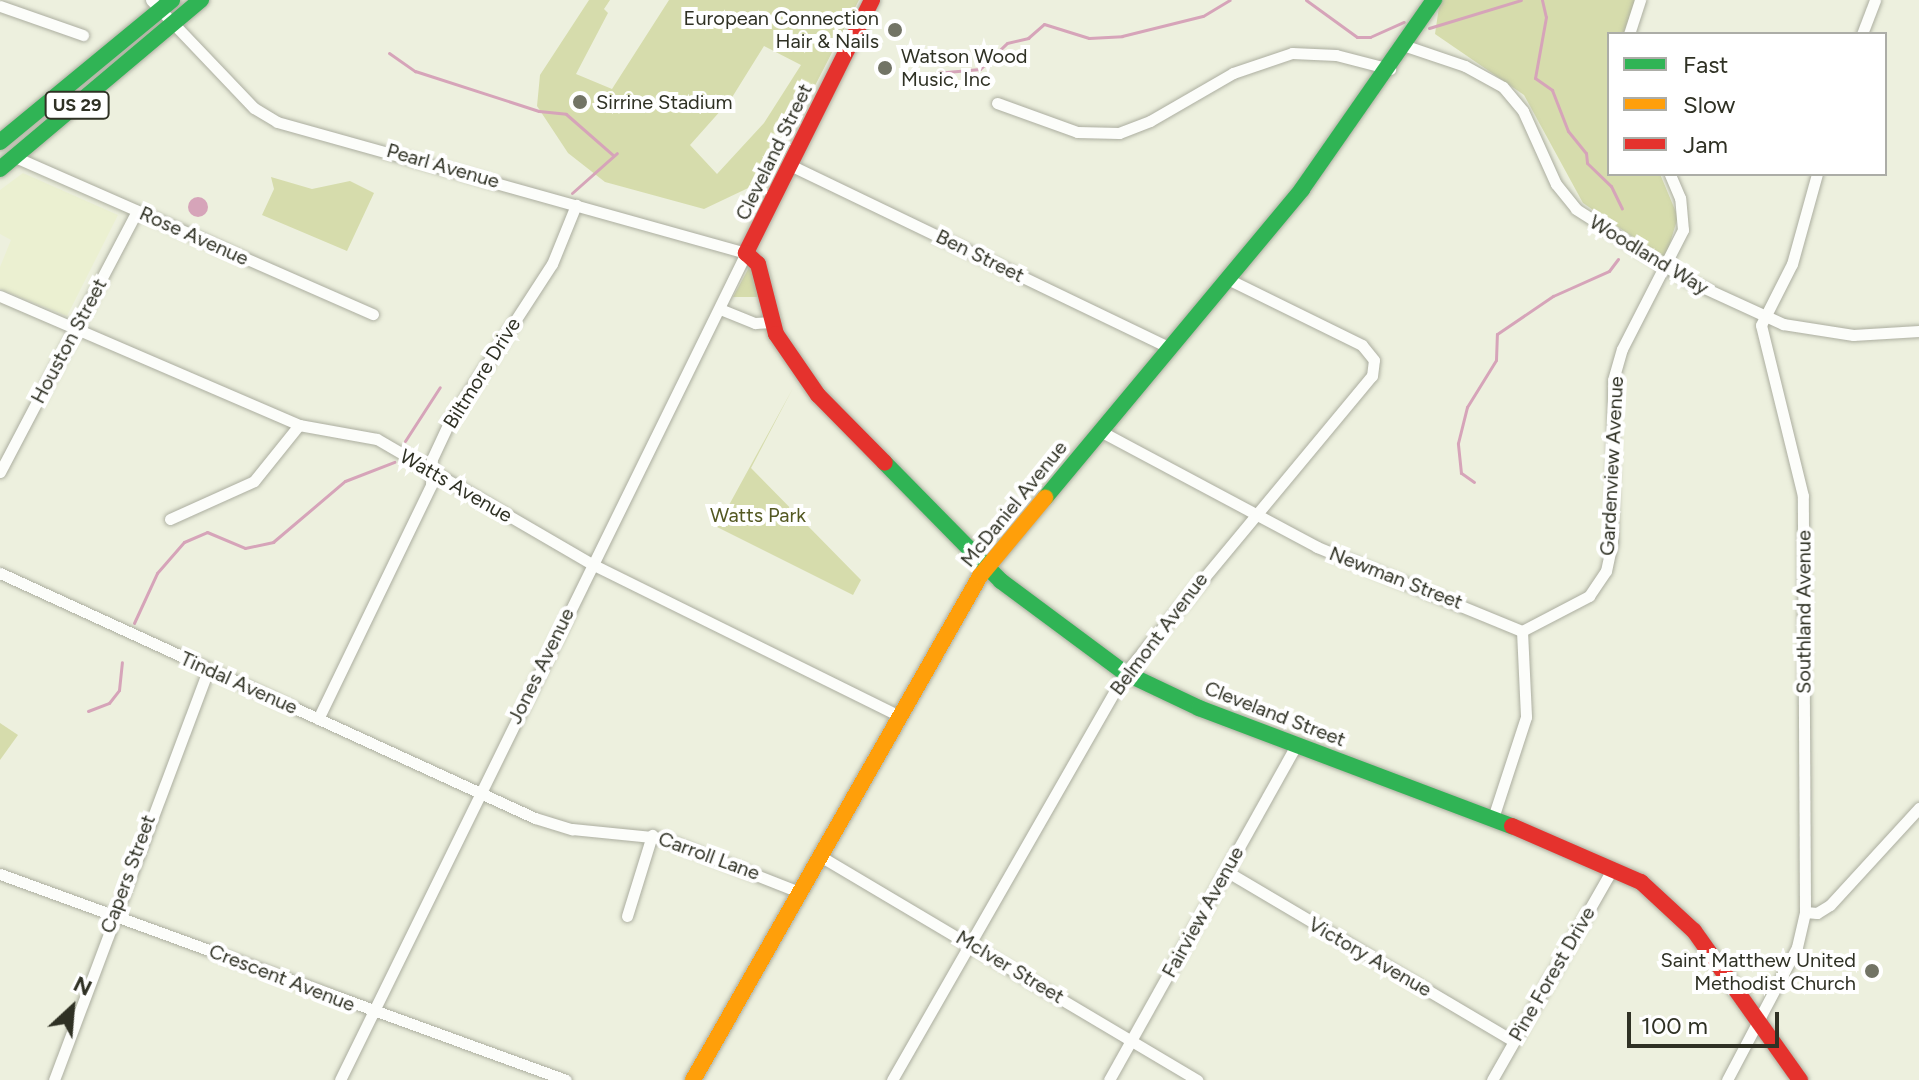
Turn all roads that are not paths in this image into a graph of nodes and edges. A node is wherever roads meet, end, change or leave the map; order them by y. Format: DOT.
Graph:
graph roads {
  1 [pos="201,0"];
  2 [pos="872,0"];
  3 [pos="1434,0"];
  4 [pos="1640,0"];
  5 [pos="1875,0"];
  6 [pos="161,3"];
  7 [pos="0,6"];
  8 [pos="174,25"];
  9 [pos="1630,32"];
  10 [pos="1863,32"];
  11 [pos="83,35"];
  12 [pos="1406,46"];
  13 [pos="1391,69"];
  14 [pos="997,103"];
  15 [pos="0,142"];
  16 [pos="15,157"];
  17 [pos="790,165"];
  18 [pos="0,169"];
  19 [pos="1671,176"];
  20 [pos="1816,176"];
  21 [pos="576,205"];
  22 [pos="137,211"];
  23 [pos="746,253"];
  24 [pos="1667,268"];
  25 [pos="1228,279"];
  26 [pos="0,296"];
  27 [pos="720,309"];
  28 [pos="373,314"];
  29 [pos="1762,317"];
  30 [pos="772,322"];
  31 [pos="76,328"];
  32 [pos="1919,331"];
  33 [pos="1170,348"];
  34 [pos="299,425"];
  35 [pos="1100,431"];
  36 [pos="0,472"];
  37 [pos="432,472"];
  38 [pos="1257,514"];
  39 [pos="170,519"];
  40 [pos="592,564"];
  41 [pos="986,568"];
  42 [pos="0,573"];
  43 [pos="1522,631"];
  44 [pos="208,670"];
  45 [pos="1125,673"];
  46 [pos="897,715"];
  47 [pos="318,719"];
  48 [pos="1297,743"];
  49 [pos="479,792"];
  50 [pos="1919,808"];
  51 [pos="1493,818"];
  52 [pos="652,835"];
  53 [pos="820,856"];
  54 [pos="1613,868"];
  55 [pos="1226,871"];
  56 [pos="0,874"];
  57 [pos="799,892"];
  58 [pos="1805,912"];
  59 [pos="113,914"];
  60 [pos="627,916"];
  61 [pos="969,942"];
  62 [pos="374,1013"];
  63 [pos="1760,1021"];
  64 [pos="1131,1040"];
  65 [pos="1514,1041"];
  66 [pos="54,1080"];
  67 [pos="340,1080"];
  68 [pos="566,1080"];
  69 [pos="693,1080"];
  70 [pos="892,1080"];
  71 [pos="1109,1080"];
  72 [pos="1198,1080"];
  73 [pos="1492,1080"];
  74 [pos="1727,1080"];
  75 [pos="1800,1080"];
  1 -- 8 [label="street, US 29"];
  2 -- 17 [label="street, Cleveland Street"];
  3 -- 12 [label="street, McDaniel Avenue"];
  4 -- 9 [label="street"];
  5 -- 10 [label="street"];
  6 -- 8 [label="street, Pearl Avenue"];
  6 -- 15 [label="street, US 29"];
  7 -- 11 [label="street"];
  8 -- 16 [label="street, US 29"];
  8 -- 21 [label="street, Pearl Avenue"];
  12 -- 13 [label="street, McDaniel Avenue"];
  12 -- 24 [label="street, Woodland Way"];
  13 -- 14 [label="street"];
  13 -- 25 [label="street, McDaniel Avenue"];
  16 -- 18 [label="street, US 29"];
  16 -- 22 [label="street, Rose Avenue"];
  17 -- 23 [label="street, Cleveland Street"];
  17 -- 33 [label="street, Ben Street"];
  19 -- 24 [label="street, Gardenview Avenue"];
  20 -- 29 [label="street"];
  21 -- 23 [label="street, Pearl Avenue"];
  21 -- 37 [label="street, Biltmore Drive"];
  22 -- 28 [label="street, Rose Avenue"];
  22 -- 31 [label="street, Houston Street"];
  23 -- 27 [label="street, Jones Avenue"];
  23 -- 30 [label="street, Cleveland Street"];
  24 -- 29 [label="street, Woodland Way"];
  24 -- 43 [label="street, Gardenview Avenue"];
  25 -- 33 [label="street, McDaniel Avenue"];
  25 -- 38 [label="street, Belmont Avenue"];
  26 -- 31 [label="street, Watts Avenue"];
  27 -- 30 [label="street"];
  27 -- 40 [label="street, Jones Avenue"];
  29 -- 32 [label="street, Woodland Way"];
  29 -- 58 [label="street, Southland Avenue"];
  30 -- 41 [label="street, Cleveland Street"];
  31 -- 34 [label="street, Watts Avenue"];
  31 -- 36 [label="street, Houston Street"];
  33 -- 35 [label="street, McDaniel Avenue"];
  34 -- 37 [label="street, Watts Avenue"];
  34 -- 39 [label="street"];
  35 -- 38 [label="street, Newman Street"];
  35 -- 41 [label="street, McDaniel Avenue"];
  37 -- 40 [label="street, Watts Avenue"];
  37 -- 47 [label="street, Biltmore Drive"];
  38 -- 43 [label="street, Newman Street"];
  38 -- 45 [label="street, Belmont Avenue"];
  40 -- 46 [label="street, Watts Avenue"];
  40 -- 49 [label="street, Jones Avenue"];
  41 -- 45 [label="street, Cleveland Street"];
  41 -- 46 [label="street, McDaniel Avenue"];
  42 -- 44 [label="street, Tindal Avenue"];
  43 -- 51 [label="street"];
  44 -- 47 [label="street, Tindal Avenue"];
  44 -- 59 [label="street, Capers Street"];
  45 -- 48 [label="street, Cleveland Street"];
  45 -- 61 [label="street, Belmont Avenue"];
  46 -- 53 [label="street, McDaniel Avenue"];
  47 -- 49 [label="street, Tindal Avenue"];
  48 -- 51 [label="street, Cleveland Street"];
  48 -- 55 [label="street, Fairview Avenue"];
  49 -- 52 [label="street, Carroll Lane"];
  49 -- 62 [label="street, Jones Avenue"];
  50 -- 58 [label="street"];
  51 -- 54 [label="street, Cleveland Street"];
  52 -- 57 [label="street, Carroll Lane"];
  52 -- 60 [label="street"];
  53 -- 57 [label="street, McDaniel Avenue"];
  53 -- 61 [label="street, McIver Street"];
  54 -- 63 [label="street, Cleveland Street"];
  54 -- 65 [label="street, Pine Forest Drive"];
  55 -- 64 [label="street, Fairview Avenue"];
  55 -- 65 [label="street, Victory Avenue"];
  56 -- 59 [label="street, Crescent Avenue"];
  57 -- 69 [label="street, McDaniel Avenue"];
  58 -- 63 [label="street, Southland Avenue"];
  59 -- 62 [label="street, Crescent Avenue"];
  59 -- 66 [label="street, Capers Street"];
  61 -- 64 [label="street, McIver Street"];
  61 -- 70 [label="street, Belmont Avenue"];
  62 -- 67 [label="street, Jones Avenue"];
  62 -- 68 [label="street, Crescent Avenue"];
  63 -- 74 [label="street"];
  63 -- 75 [label="street, Cleveland Street"];
  64 -- 71 [label="street, Fairview Avenue"];
  64 -- 72 [label="street, McIver Street"];
  65 -- 73 [label="street, Pine Forest Drive"];
}
